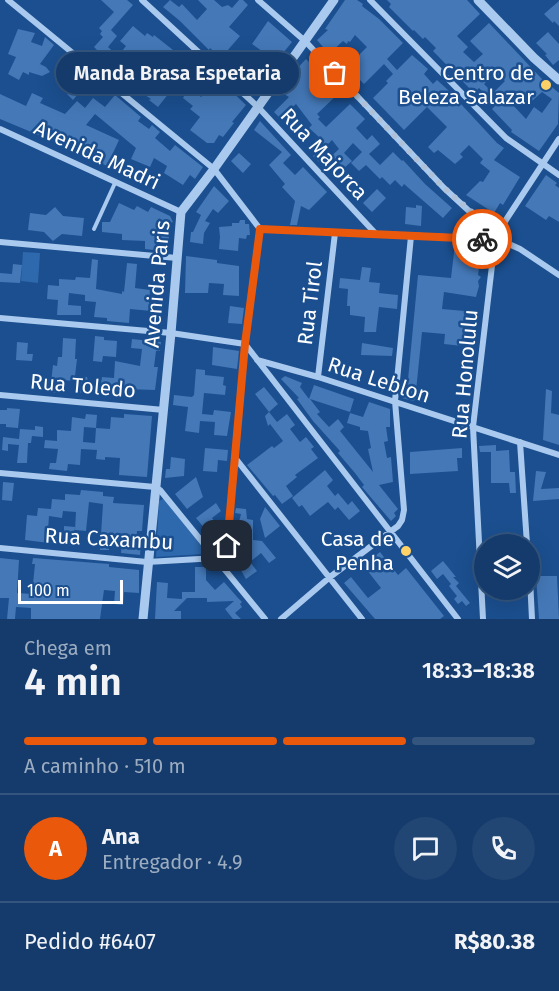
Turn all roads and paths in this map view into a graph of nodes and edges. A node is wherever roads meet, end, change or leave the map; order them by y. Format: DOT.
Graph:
graph roads {
  1 [pos="8,0"];
  2 [pos="142,0"];
  3 [pos="258,0"];
  4 [pos="334,0"];
  5 [pos="370,0"];
  6 [pos="478,0"];
  7 [pos="305,41"];
  8 [pos="559,80"];
  9 [pos="258,107"];
  10 [pos="0,129"];
  11 [pos="559,140"];
  12 [pos="543,164"];
  13 [pos="214,169"];
  14 [pos="559,175"];
  15 [pos="116,182"];
  16 [pos="181,212"];
  17 [pos="94,229"];
  18 [pos="260,229"];
  19 [pos="335,233"];
  20 [pos="376,234"];
  21 [pos="496,235"];
  22 [pos="411,236"];
  23 [pos="0,242"];
  24 [pos="177,258"];
  25 [pos="559,274"];
  26 [pos="0,318"];
  27 [pos="171,333"];
  28 [pos="245,344"];
  29 [pos="258,360"];
  30 [pos="318,377"];
  31 [pos="0,395"];
  32 [pos="395,401"];
  33 [pos="164,410"];
  34 [pos="473,428"];
  35 [pos="520,442"];
  36 [pos="559,455"];
  37 [pos="236,459"];
  38 [pos="0,473"];
  39 [pos="155,487"];
  40 [pos="390,532"];
  41 [pos="526,534"];
  42 [pos="0,548"];
  43 [pos="217,558"];
  44 [pos="147,562"];
  45 [pos="225,568"];
  46 [pos="330,577"];
  47 [pos="531,600"];
  48 [pos="142,619"];
  49 [pos="265,619"];
  50 [pos="281,619"];
  51 [pos="362,619"];
  52 [pos="458,619"];
  53 [pos="483,619"];
  54 [pos="532,619"];
  1 -- 13 [label="street"];
  2 -- 9 [label="street, Rua Majorca"];
  3 -- 7 [label="street"];
  4 -- 7 [label="street, Avenida Paris"];
  5 -- 12 [label="street"];
  6 -- 8 [label="street"];
  7 -- 9 [label="street, Avenida Paris"];
  7 -- 21 [label="street"];
  9 -- 13 [label="street, Avenida Paris"];
  9 -- 20 [label="street, Rua Majorca"];
  10 -- 15 [label="street, Avenida Madri"];
  11 -- 12 [label="street"];
  12 -- 14 [label="street"];
  12 -- 21 [label="street"];
  13 -- 16 [label="street, Avenida Paris"];
  13 -- 18 [label="street"];
  15 -- 16 [label="street, Avenida Madri"];
  15 -- 17 [label="lane"];
  16 -- 24 [label="street, Avenida Paris"];
  18 -- 19 [label="street"];
  18 -- 28 [label="street"];
  19 -- 20 [label="street"];
  19 -- 30 [label="street, Rua Tirol"];
  20 -- 22 [label="street"];
  21 -- 22 [label="street"];
  21 -- 25 [label="street"];
  21 -- 34 [label="street, Rua Honolulu"];
  22 -- 32 [label="street"];
  23 -- 24 [label="street"];
  24 -- 27 [label="street, Avenida Paris"];
  26 -- 27 [label="street"];
  27 -- 28 [label="street"];
  27 -- 33 [label="street, Avenida Paris"];
  28 -- 29 [label="street"];
  28 -- 37 [label="street"];
  29 -- 30 [label="street, Rua Leblon"];
  29 -- 40 [label="street"];
  30 -- 32 [label="street, Rua Leblon"];
  31 -- 33 [label="street, Rua Toledo"];
  32 -- 34 [label="street, Rua Leblon"];
  32 -- 40 [label="street"];
  33 -- 39 [label="street, Avenida Paris"];
  34 -- 35 [label="street, Rua Leblon"];
  34 -- 53 [label="street, Rua Honolulu"];
  35 -- 36 [label="street, Rua Leblon"];
  35 -- 41 [label="street"];
  37 -- 45 [label="street"];
  37 -- 46 [label="street"];
  38 -- 39 [label="street"];
  39 -- 43 [label="street"];
  39 -- 44 [label="street, Avenida Paris"];
  40 -- 46 [label="street"];
  40 -- 52 [label="street"];
  42 -- 44 [label="street, Rua Caxambu"];
  43 -- 44 [label="street, Rua Caxambu"];
  43 -- 45 [label="street"];
  44 -- 48 [label="street, Avenida Paris"];
  45 -- 49 [label="street"];
  46 -- 50 [label="street"];
  46 -- 51 [label="street"];
  47 -- 54 [label="street"];
}
